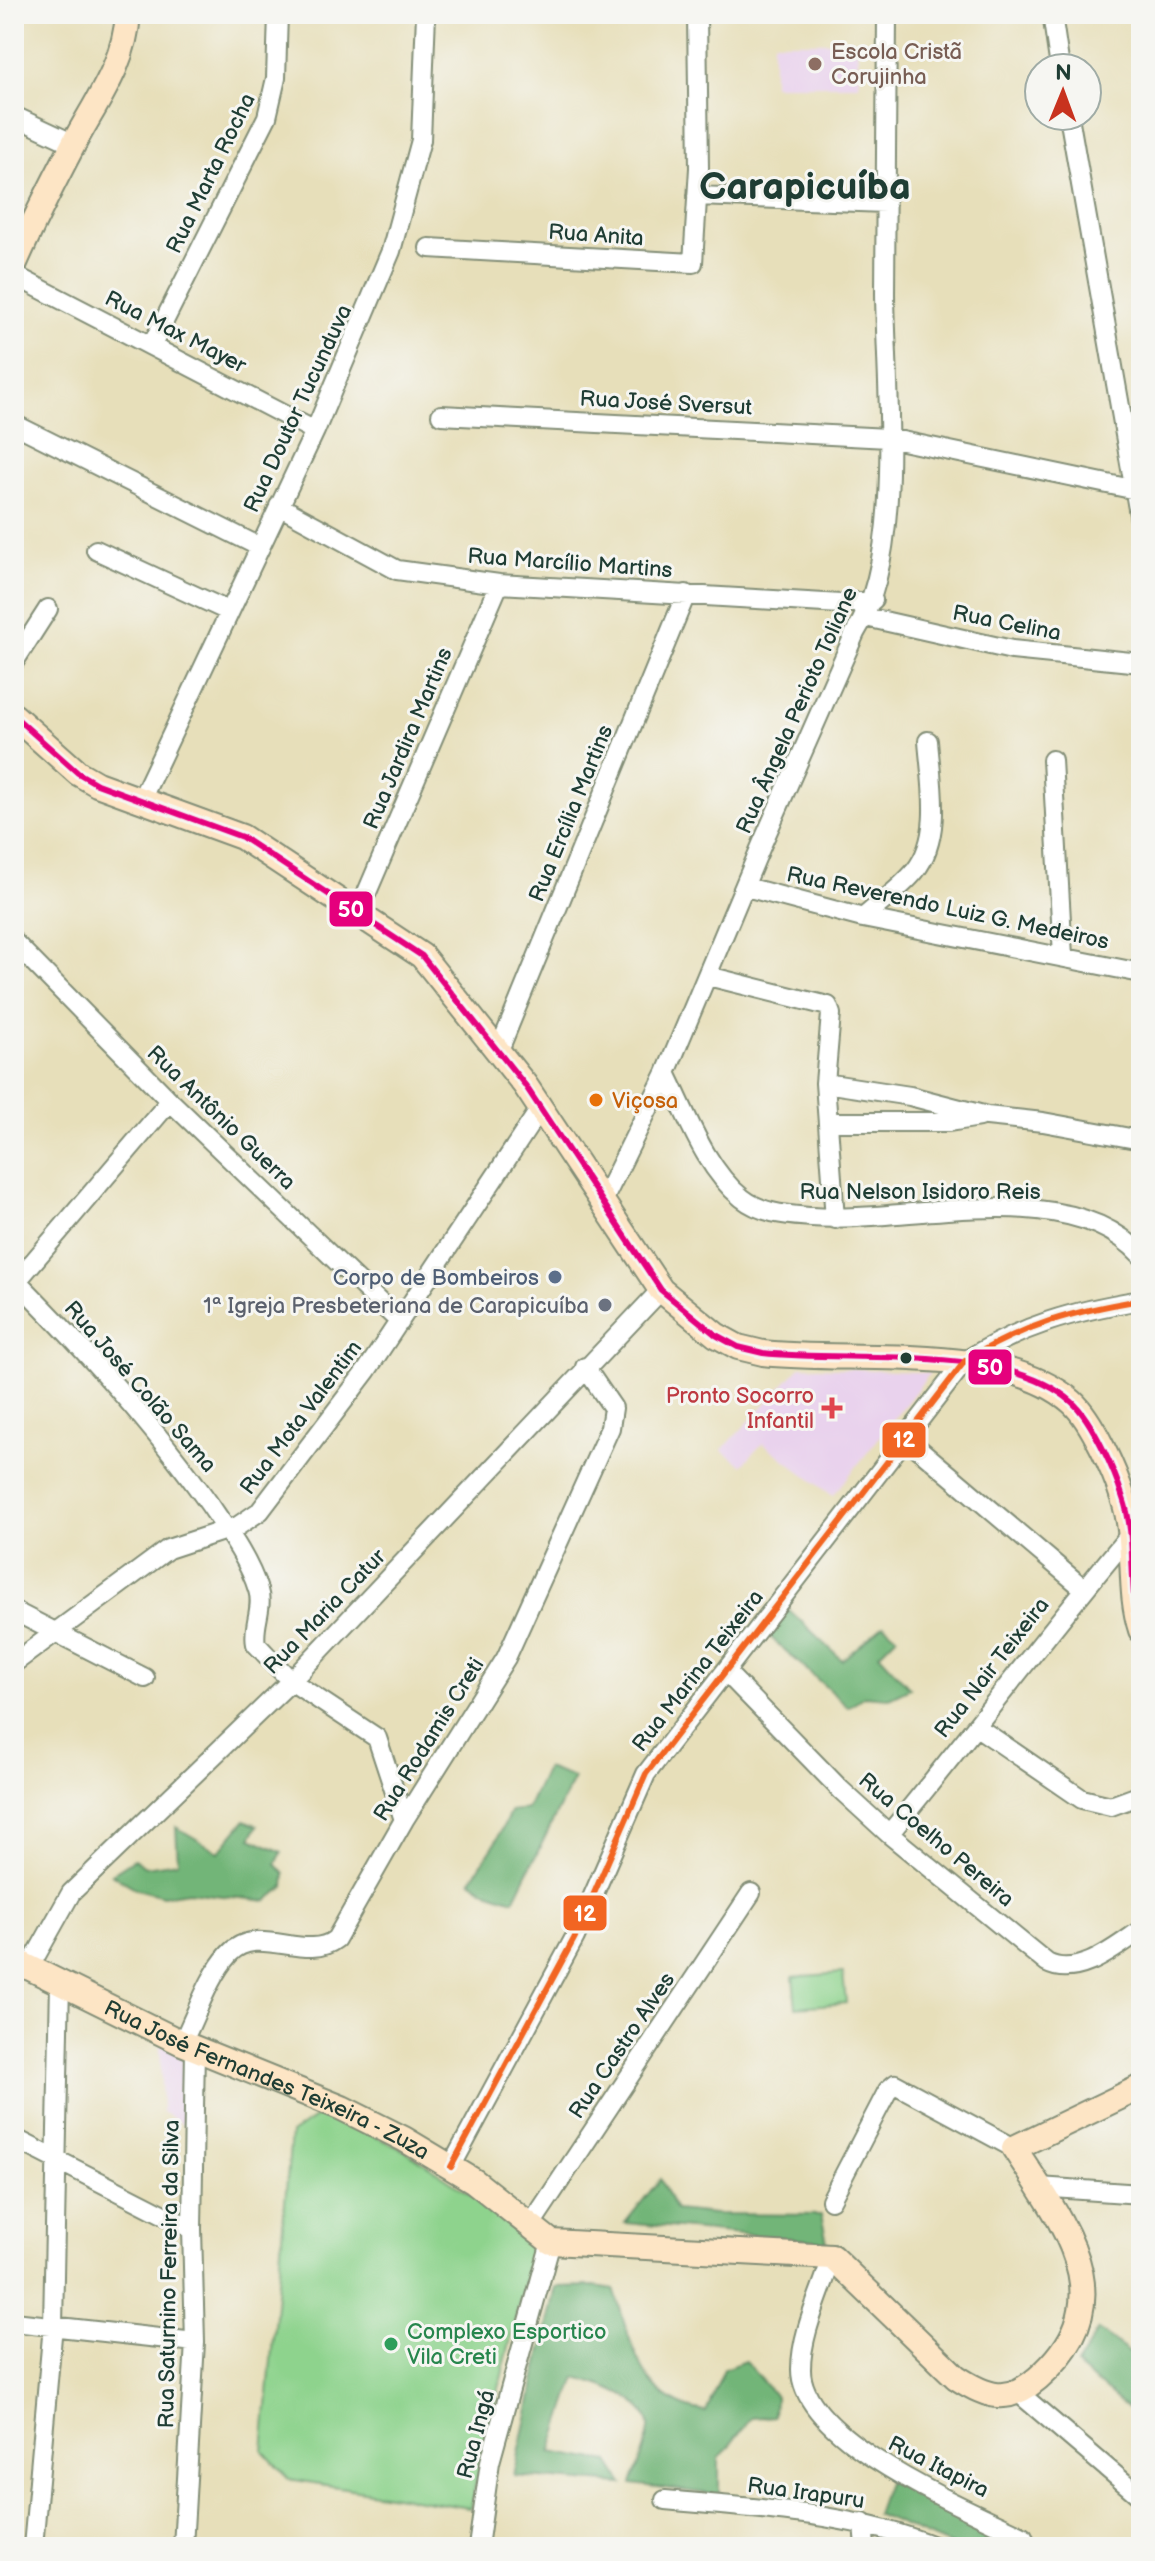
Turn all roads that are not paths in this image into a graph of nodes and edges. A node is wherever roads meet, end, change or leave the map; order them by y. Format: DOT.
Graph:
graph roads {
  1 [pos="128,14"];
  2 [pos="278,14"];
  3 [pos="426,14"];
  4 [pos="697,14"];
  5 [pos="887,14"];
  6 [pos="1052,14"];
  7 [pos="1058,52"];
  8 [pos="14,116"];
  9 [pos="1072,132"];
  10 [pos="74,144"];
  11 [pos="697,196"];
  12 [pos="885,203"];
  13 [pos="429,248"];
  14 [pos="17,249"];
  15 [pos="14,275"];
  16 [pos="152,345"];
  17 [pos="441,415"];
  18 [pos="14,424"];
  19 [pos="315,431"];
  20 [pos="888,438"];
  21 [pos="1138,491"];
  22 [pos="279,506"];
  23 [pos="1141,526"];
  24 [pos="260,547"];
  25 [pos="96,550"];
  26 [pos="499,584"];
  27 [pos="686,594"];
  28 [pos="48,609"];
  29 [pos="869,609"];
  30 [pos="228,611"];
  31 [pos="14,662"];
  32 [pos="1141,663"];
  33 [pos="14,716"];
  34 [pos="928,741"];
  35 [pos="1052,760"];
  36 [pos="140,802"];
  37 [pos="746,887"];
  38 [pos="359,911"];
  39 [pos="863,918"];
  40 [pos="14,942"];
  41 [pos="1063,956"];
  42 [pos="1141,973"];
  43 [pos="708,976"];
  44 [pos="499,1050"];
  45 [pos="666,1073"];
  46 [pos="825,1083"];
  47 [pos="170,1101"];
  48 [pos="540,1109"];
  49 [pos="987,1116"];
  50 [pos="828,1122"];
  51 [pos="1141,1140"];
  52 [pos="602,1203"];
  53 [pos="835,1219"];
  54 [pos="1141,1255"];
  55 [pos="16,1280"];
  56 [pos="661,1290"];
  57 [pos="1141,1300"];
  58 [pos="400,1322"];
  59 [pos="965,1361"];
  60 [pos="585,1367"];
  61 [pos="906,1438"];
  62 [pos="227,1530"];
  63 [pos="1133,1531"];
  64 [pos="1083,1588"];
  65 [pos="14,1611"];
  66 [pos="1141,1630"];
  67 [pos="53,1631"];
  68 [pos="14,1663"];
  69 [pos="726,1672"];
  70 [pos="145,1678"];
  71 [pos="291,1681"];
  72 [pos="977,1727"];
  73 [pos="1141,1795"];
  74 [pos="404,1820"];
  75 [pos="889,1834"];
  76 [pos="751,1893"];
  77 [pos="1141,1930"];
  78 [pos="22,1964"];
  79 [pos="60,1982"];
  80 [pos="189,2046"];
  81 [pos="1141,2087"];
  82 [pos="14,2138"];
  83 [pos="1014,2148"];
  84 [pos="55,2160"];
  85 [pos="451,2167"];
  86 [pos="1039,2187"];
  87 [pos="1141,2194"];
  88 [pos="831,2200"];
  89 [pos="532,2223"];
  90 [pos="192,2229"];
  91 [pos="551,2242"];
  92 [pos="832,2257"];
  93 [pos="14,2322"];
  94 [pos="53,2325"];
  95 [pos="195,2342"];
  96 [pos="1020,2394"];
  97 [pos="1141,2497"];
  98 [pos="665,2500"];
  99 [pos="863,2523"];
  100 [pos="1025,2541"];
  101 [pos="33,2547"];
  102 [pos="183,2547"];
  103 [pos="478,2547"];
  104 [pos="865,2547"];
  105 [pos="936,2547"];
  1 -- 10 [label="street"];
  2 -- 16 [label="street, Rua Marta Rocha"];
  3 -- 19 [label="street, Rua Doutor Tucunduva"];
  4 -- 11 [label="street"];
  5 -- 12 [label="street, Rua Ângela Perioto Toliane"];
  6 -- 7 [label="street"];
  8 -- 10 [label="street"];
  9 -- 21 [label="street"];
  10 -- 14 [label="street"];
  11 -- 12 [label="street"];
  11 -- 13 [label="street, Rua Anita"];
  12 -- 20 [label="street, Rua Ângela Perioto Toliane"];
  15 -- 16 [label="street, Rua Max Mayer"];
  16 -- 19 [label="street, Rua Max Mayer"];
  17 -- 20 [label="street, Rua José Sversut"];
  18 -- 24 [label="street"];
  19 -- 22 [label="street, Rua Doutor Tucunduva"];
  20 -- 21 [label="street, Rua José Sversut"];
  20 -- 29 [label="street, Rua Ângela Perioto Toliane"];
  21 -- 23 [label="street"];
  22 -- 24 [label="street, Rua Doutor Tucunduva"];
  22 -- 26 [label="street, Rua Marcílio Martins"];
  24 -- 30 [label="street, Rua Doutor Tucunduva"];
  25 -- 30 [label="street"];
  26 -- 27 [label="street, Rua Marcílio Martins"];
  26 -- 38 [label="street, Rua Jardira Martins"];
  27 -- 29 [label="street, Rua Marcílio Martins"];
  27 -- 44 [label="street, Rua Ercília Martins"];
  28 -- 31 [label="street"];
  29 -- 32 [label="street, Rua Celina"];
  29 -- 37 [label="street, Rua Ângela Perioto Toliane"];
  30 -- 36 [label="street, Rua Doutor Tucunduva"];
  33 -- 36 [label="street"];
  34 -- 39 [label="street"];
  35 -- 41 [label="street"];
  36 -- 38 [label="street"];
  37 -- 39 [label="street, Rua Reverendo Luiz G. Medeiros"];
  37 -- 43 [label="street, Rua Ângela Perioto Toliane"];
  38 -- 44 [label="street"];
  39 -- 41 [label="street, Rua Reverendo Luiz G. Medeiros"];
  40 -- 47 [label="street, Rua Antônio Guerra"];
  41 -- 42 [label="street, Rua Reverendo Luiz G. Medeiros"];
  43 -- 45 [label="street, Rua Ângela Perioto Toliane"];
  43 -- 46 [label="street"];
  44 -- 48 [label="street"];
  45 -- 52 [label="street, Rua Ângela Perioto Toliane"];
  45 -- 53 [label="street, Rua Nelson Isidoro Reis"];
  46 -- 49 [label="street"];
  46 -- 50 [label="street"];
  47 -- 55 [label="street"];
  47 -- 58 [label="street, Rua Antônio Guerra"];
  48 -- 52 [label="street"];
  48 -- 58 [label="street, Rua Mota Valentim"];
  49 -- 50 [label="street"];
  49 -- 51 [label="street"];
  50 -- 53 [label="street"];
  52 -- 56 [label="street"];
  53 -- 54 [label="street, Rua Nelson Isidoro Reis"];
  55 -- 62 [label="street, Rua José Colão Sama"];
  56 -- 59 [label="street"];
  56 -- 60 [label="street, Rua Maria Catur"];
  57 -- 59 [label="street"];
  58 -- 62 [label="street, Rua Mota Valentim"];
  59 -- 61 [label="street, Rua Marina Teixeira"];
  59 -- 63 [label="street"];
  60 -- 71 [label="street, Rua Maria Catur"];
  60 -- 74 [label="street, Rua Rodamis Creti"];
  61 -- 64 [label="street"];
  61 -- 69 [label="street, Rua Marina Teixeira"];
  62 -- 67 [label="street, Rua Mota Valentim"];
  62 -- 71 [label="street, Rua José Colão Sama"];
  63 -- 64 [label="street, Rua Nair Teixeira"];
  63 -- 66 [label="street"];
  64 -- 72 [label="street, Rua Nair Teixeira"];
  65 -- 67 [label="street"];
  67 -- 68 [label="street, Rua Mota Valentim"];
  67 -- 70 [label="street"];
  69 -- 75 [label="street, Rua Coelho Pereira"];
  69 -- 85 [label="street, Rua Marina Teixeira"];
  71 -- 74 [label="street, Rua José Colão Sama"];
  71 -- 78 [label="street, Rua Maria Catur"];
  72 -- 73 [label="street"];
  72 -- 75 [label="street, Rua Nair Teixeira"];
  74 -- 80 [label="street, Rua Rodamis Creti"];
  75 -- 77 [label="street, Rua Coelho Pereira"];
  76 -- 89 [label="street, Rua Castro Alves"];
  78 -- 79 [label="street, Rua José Fernandes Teixeira - Zuza"];
  79 -- 80 [label="street, Rua José Fernandes Teixeira - Zuza"];
  79 -- 84 [label="street"];
  80 -- 85 [label="street, Rua José Fernandes Teixeira - Zuza"];
  80 -- 90 [label="street, Rua Saturnino Ferreira da Silva"];
  81 -- 83 [label="street"];
  82 -- 84 [label="street"];
  83 -- 86 [label="street"];
  83 -- 88 [label="street"];
  84 -- 90 [label="street"];
  84 -- 94 [label="street"];
  85 -- 89 [label="street, Rua José Fernandes Teixeira - Zuza"];
  86 -- 87 [label="street"];
  86 -- 96 [label="street"];
  89 -- 91 [label="street, Rua José Fernandes Teixeira - Zuza"];
  90 -- 95 [label="street, Rua Saturnino Ferreira da Silva"];
  91 -- 92 [label="street"];
  91 -- 103 [label="street, Rua Ingá"];
  92 -- 96 [label="street"];
  92 -- 100 [label="street, Rua Itapira"];
  93 -- 94 [label="street"];
  94 -- 95 [label="street"];
  94 -- 101 [label="street"];
  95 -- 102 [label="street, Rua Saturnino Ferreira da Silva"];
  96 -- 97 [label="street"];
  98 -- 99 [label="street, Rua Irapuru"];
  99 -- 104 [label="street"];
  99 -- 105 [label="street, Rua Irapuru"];
}
